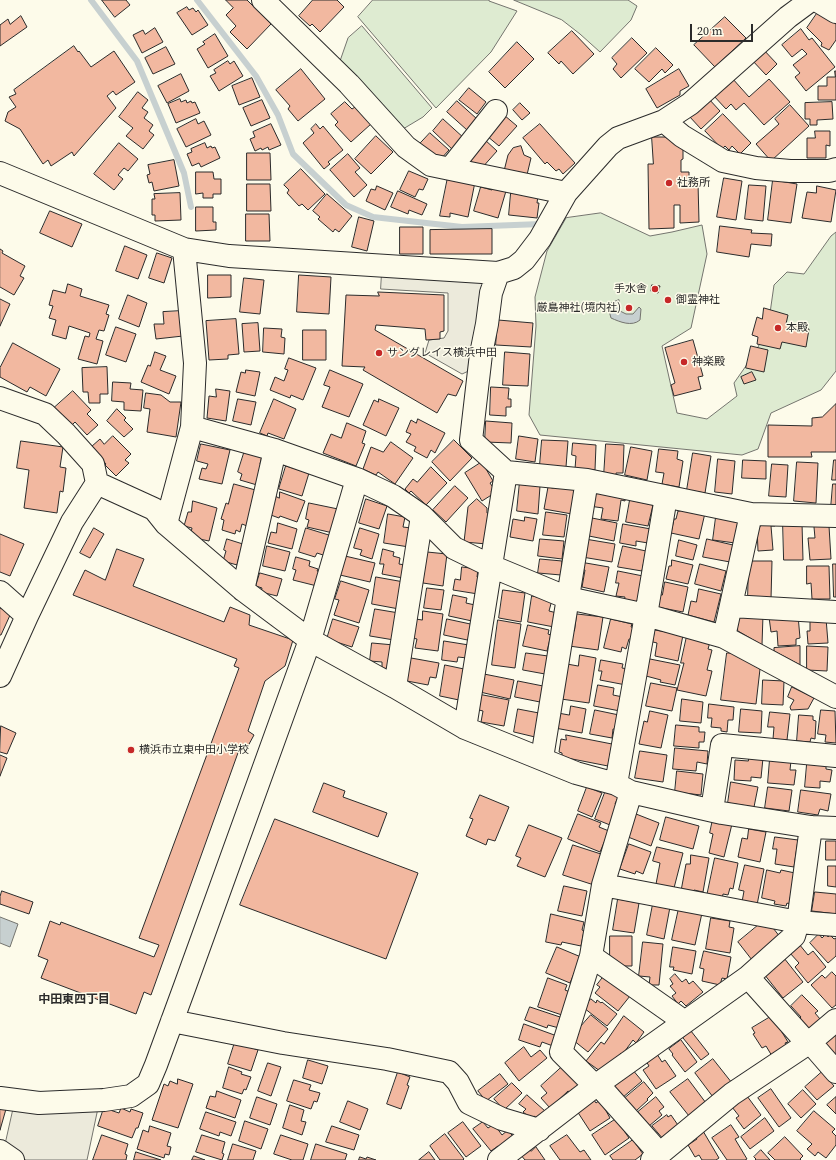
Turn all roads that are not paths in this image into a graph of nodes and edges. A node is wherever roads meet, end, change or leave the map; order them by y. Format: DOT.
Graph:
graph roads {
  1 [pos="263,0"];
  2 [pos="811,0"];
  3 [pos="816,0"];
  4 [pos="836,12"];
  5 [pos="496,111"];
  6 [pos="664,121"];
  7 [pos="450,169"];
  8 [pos="836,169"];
  9 [pos="0,173"];
  10 [pos="566,193"];
  11 [pos="184,248"];
  12 [pos="498,273"];
  13 [pos="0,398"];
  14 [pos="192,427"];
  15 [pos="275,450"];
  16 [pos="506,472"];
  17 [pos="356,479"];
  18 [pos="587,480"];
  19 [pos="97,483"];
  20 [pos="666,497"];
  21 [pos="751,514"];
  22 [pos="422,516"];
  23 [pos="836,516"];
  24 [pos="166,524"];
  25 [pos="491,566"];
  26 [pos="243,590"];
  27 [pos="0,592"];
  28 [pos="568,598"];
  29 [pos="731,606"];
  30 [pos="836,612"];
  31 [pos="646,615"];
  32 [pos="27,616"];
  33 [pos="724,637"];
  34 [pos="310,640"];
  35 [pos="0,676"];
  36 [pos="395,687"];
  37 [pos="836,697"];
  38 [pos="465,728"];
  39 [pos="836,756"];
  40 [pos="542,758"];
  41 [pos="624,788"];
  42 [pos="712,810"];
  43 [pos="811,826"];
  44 [pos="836,828"];
  45 [pos="603,885"];
  46 [pos="798,922"];
  47 [pos="836,925"];
  48 [pos="591,956"];
  49 [pos="748,977"];
  50 [pos="836,1020"];
  51 [pos="172,1021"];
  52 [pos="684,1022"];
  53 [pos="809,1043"];
  54 [pos="836,1072"];
  55 [pos="595,1086"];
  56 [pos="0,1098"];
  57 [pos="539,1130"];
  58 [pos="0,1151"];
  59 [pos="656,1157"];
  60 [pos="13,1160"];
  61 [pos="499,1160"];
  1 -- 7 [label="street"];
  2 -- 6 [label="street"];
  3 -- 4 [label="street"];
  5 -- 7 [label="street"];
  6 -- 8 [label="street"];
  6 -- 10 [label="street"];
  7 -- 10 [label="street"];
  9 -- 11 [label="street"];
  10 -- 12 [label="street"];
  11 -- 12 [label="street"];
  11 -- 14 [label="street"];
  12 -- 16 [label="street"];
  13 -- 19 [label="street"];
  14 -- 15 [label="street"];
  14 -- 24 [label="street"];
  15 -- 17 [label="street"];
  15 -- 26 [label="street"];
  16 -- 18 [label="street"];
  16 -- 25 [label="street"];
  17 -- 22 [label="street"];
  17 -- 34 [label="street"];
  18 -- 20 [label="street"];
  18 -- 28 [label="street"];
  19 -- 24 [label="street"];
  19 -- 32 [label="street"];
  20 -- 21 [label="street"];
  20 -- 31 [label="street"];
  21 -- 23 [label="street"];
  21 -- 29 [label="street"];
  22 -- 25 [label="street"];
  22 -- 36 [label="street"];
  24 -- 26 [label="street"];
  25 -- 28 [label="street"];
  25 -- 38 [label="street"];
  26 -- 34 [label="street"];
  27 -- 32 [label="street"];
  28 -- 31 [label="street"];
  28 -- 40 [label="street"];
  29 -- 30 [label="street"];
  29 -- 33 [label="street"];
  31 -- 33 [label="street"];
  31 -- 41 [label="street"];
  32 -- 35 [label="street"];
  33 -- 37 [label="street"];
  34 -- 36 [label="street"];
  34 -- 51 [label="street"];
  36 -- 38 [label="street"];
  38 -- 40 [label="street"];
  39 -- 42 [label="street"];
  40 -- 41 [label="street"];
  41 -- 42 [label="street"];
  41 -- 45 [label="street"];
  42 -- 43 [label="street"];
  43 -- 44 [label="street"];
  43 -- 46 [label="street"];
  45 -- 46 [label="street"];
  45 -- 48 [label="street"];
  46 -- 47 [label="street"];
  46 -- 49 [label="street"];
  48 -- 52 [label="street"];
  48 -- 55 [label="street"];
  49 -- 52 [label="street"];
  49 -- 53 [label="street"];
  50 -- 53 [label="street"];
  51 -- 56 [label="street"];
  51 -- 57 [label="street"];
  52 -- 55 [label="street"];
  53 -- 54 [label="street"];
  53 -- 59 [label="street"];
  55 -- 57 [label="street"];
  55 -- 59 [label="street"];
  57 -- 61 [label="street"];
  58 -- 60 [label="street"];
}
